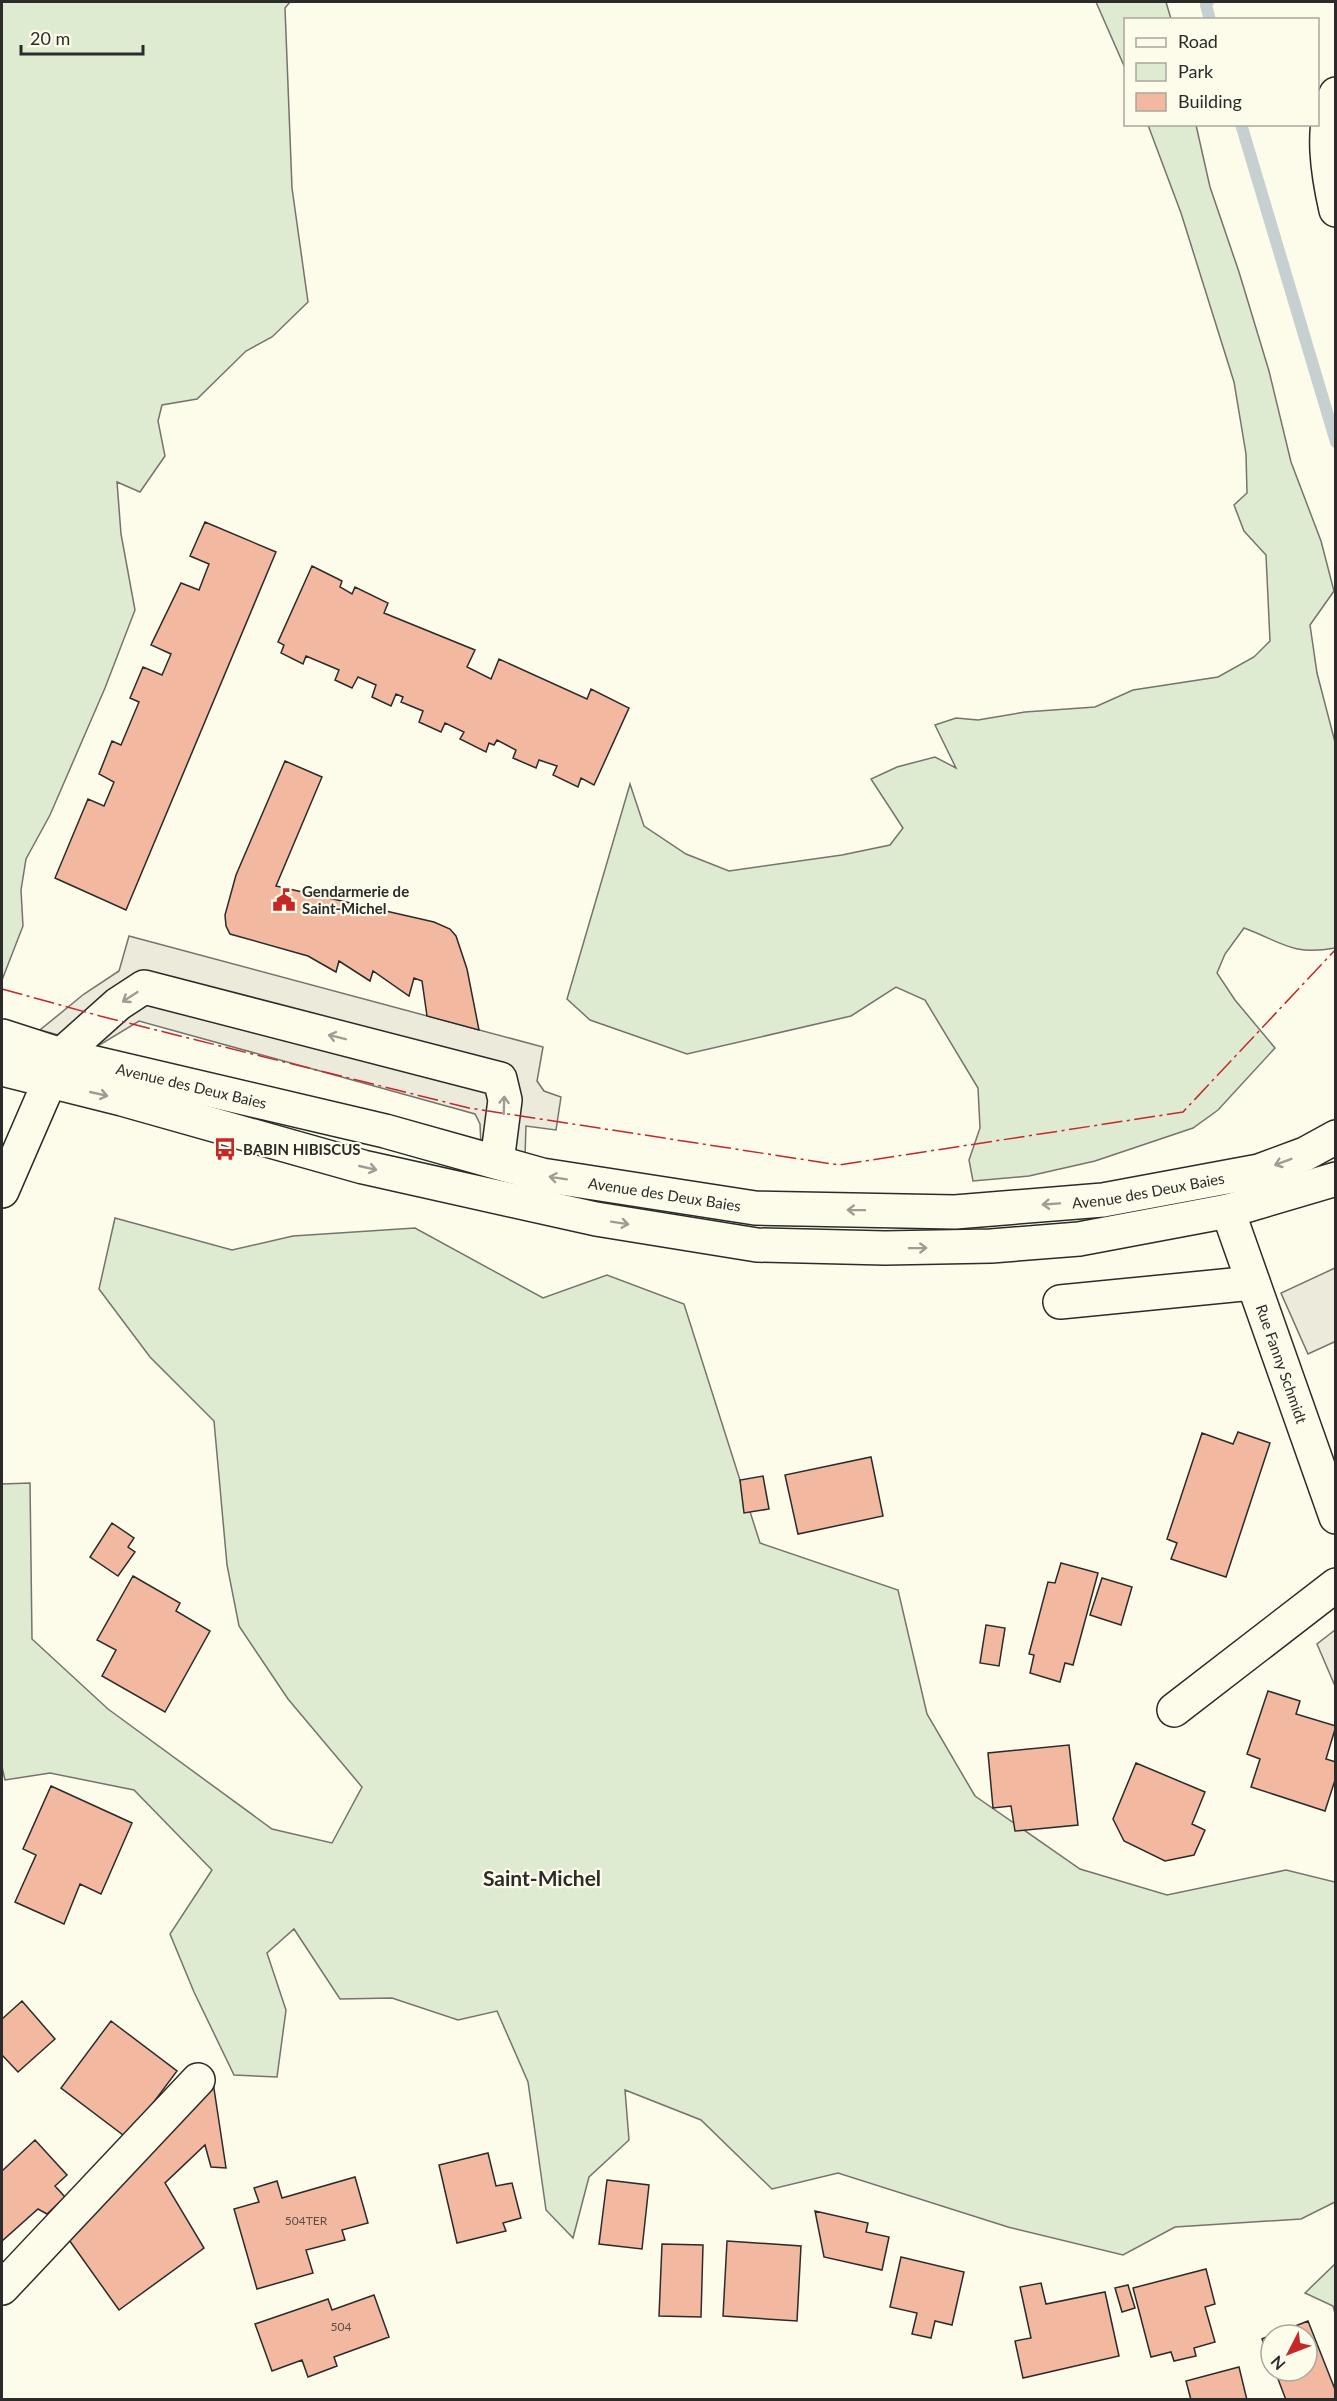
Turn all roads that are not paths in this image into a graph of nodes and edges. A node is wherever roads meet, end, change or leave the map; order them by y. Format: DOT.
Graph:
graph roads {
  1 [pos="1335,94"];
  2 [pos="1335,210"];
  3 [pos="2,1036"];
  4 [pos="54,1068"];
  5 [pos="2,1069"];
  6 [pos="1335,1137"];
  7 [pos="497,1162"];
  8 [pos="1335,1179"];
  9 [pos="2,1191"];
  10 [pos="1228,1211"];
  11 [pos="1253,1282"];
  12 [pos="1060,1302"];
  13 [pos="1335,1517"];
  14 [pos="1335,1585"];
  15 [pos="1174,1710"];
  16 [pos="198,2080"];
  17 [pos="2,2288"];
  1 -- 2 [label="main road"];
  3 -- 4 [label="main road, Avenue des Deux Baies"];
  4 -- 5 [label="main road, Avenue des Deux Baies"];
  4 -- 7 [label="main road, Avenue des Deux Baies"];
  7 -- 4 [label="main road, one-way"];
  4 -- 9 [label="main road"];
  4 -- 10 [label="main road, Avenue des Deux Baies, one-way"];
  6 -- 7 [label="main road, Avenue des Deux Baies, one-way"];
  8 -- 10 [label="main road, Avenue des Deux Baies"];
  10 -- 11 [label="main road, Rue Fanny Schmidt"];
  11 -- 12 [label="main road"];
  11 -- 13 [label="main road, Rue Fanny Schmidt"];
  14 -- 15 [label="main road"];
  16 -- 17 [label="main road"];
}
